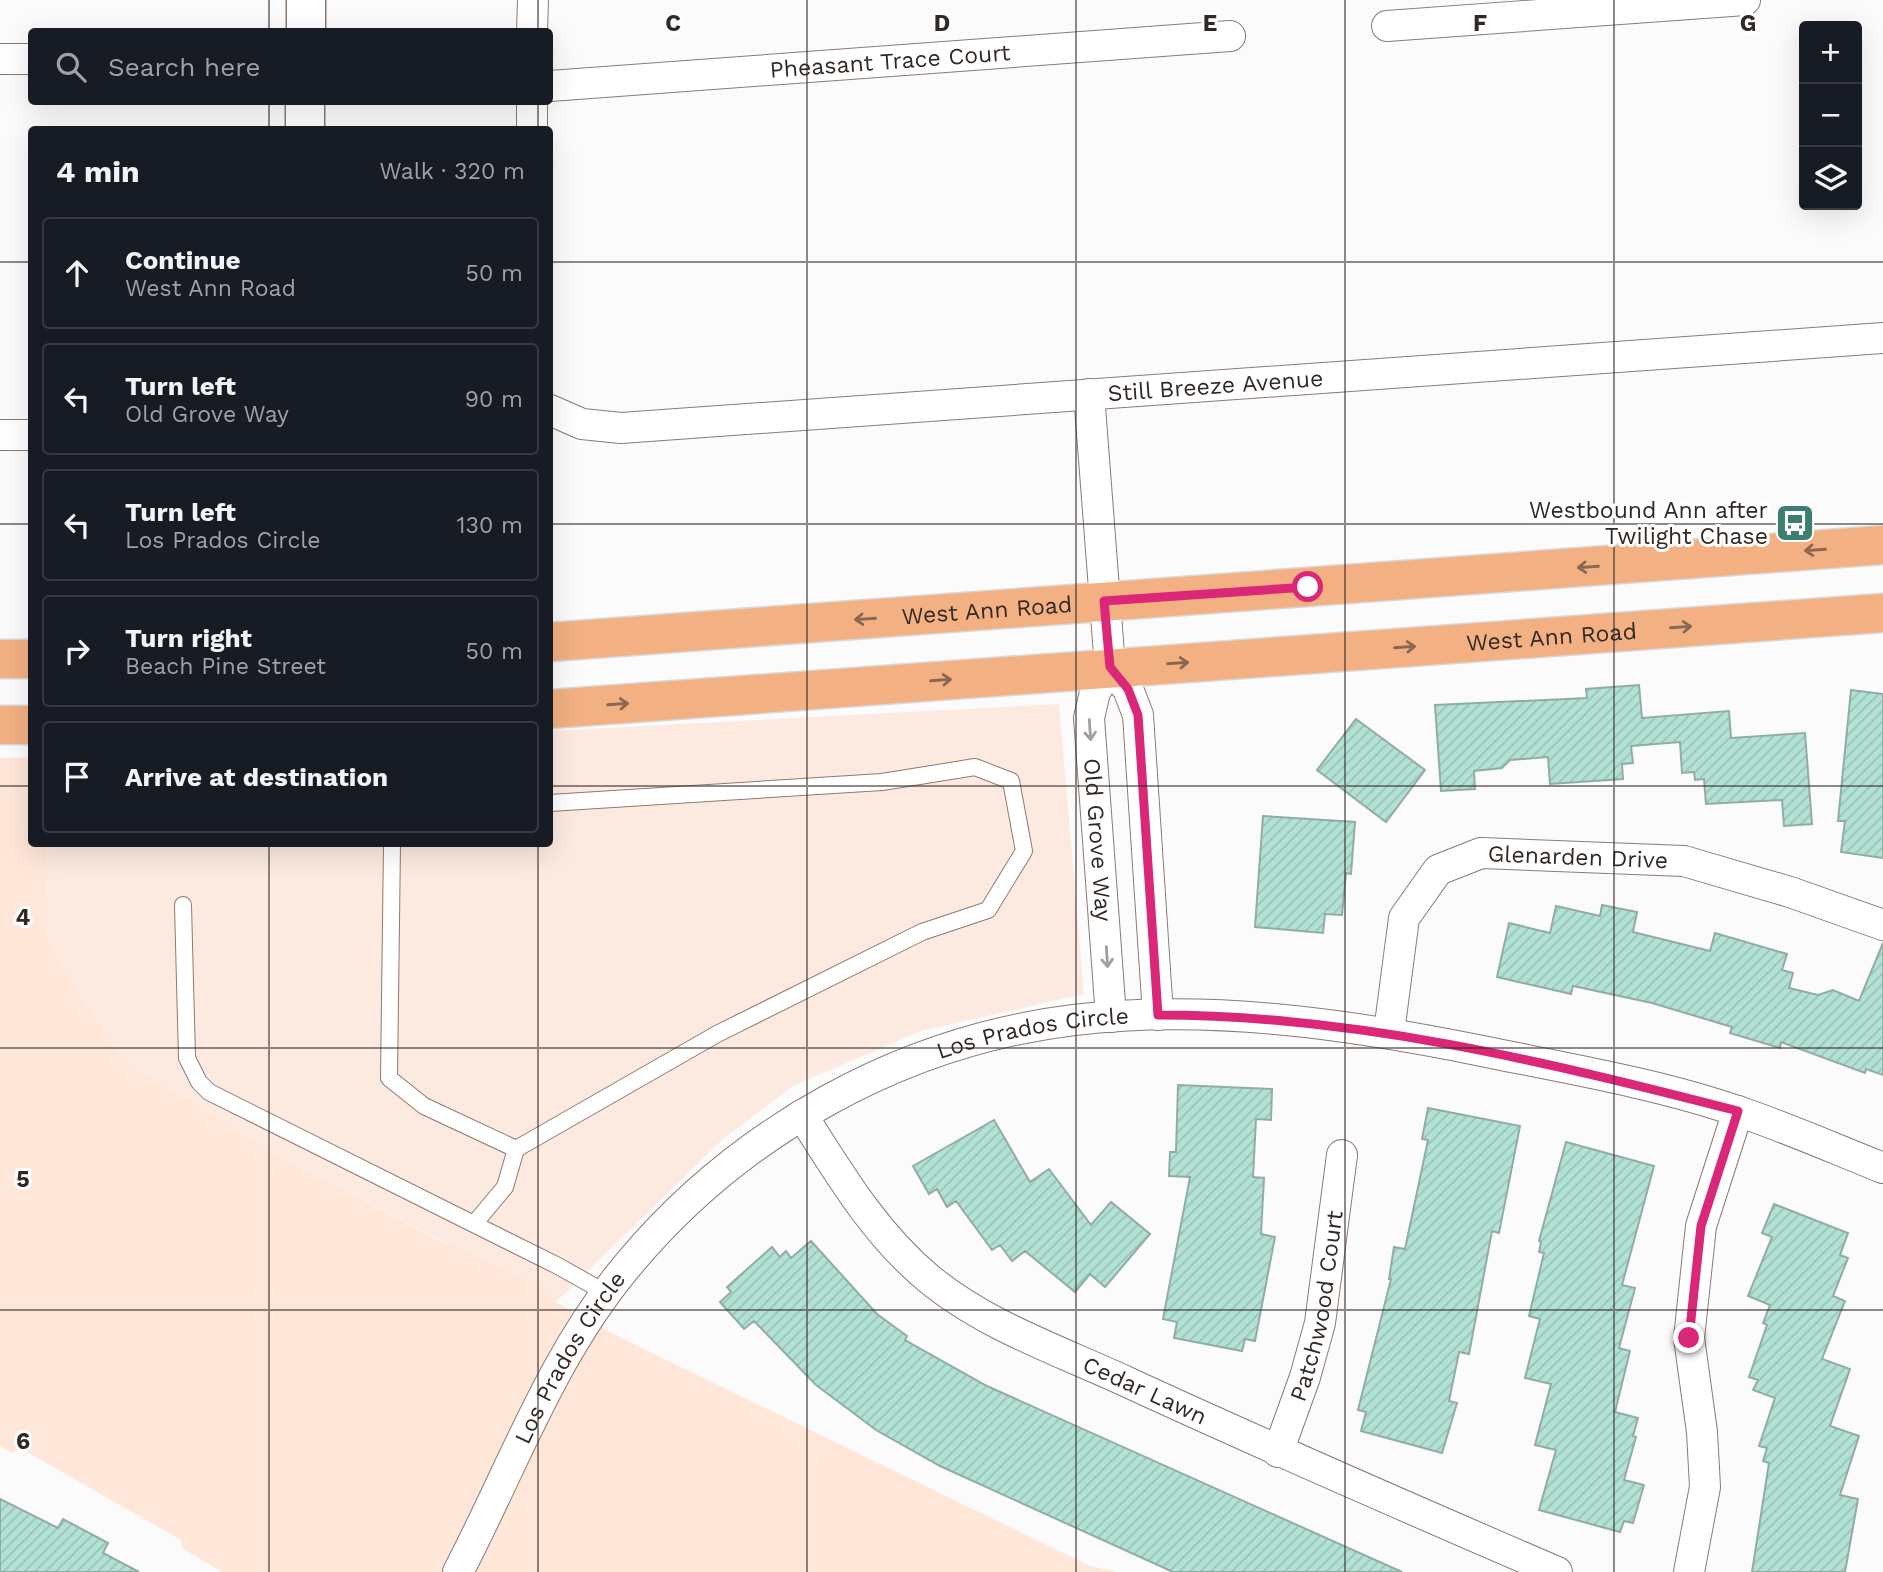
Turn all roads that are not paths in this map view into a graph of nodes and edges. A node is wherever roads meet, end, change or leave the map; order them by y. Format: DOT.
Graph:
graph roads {
  1 [pos="306,0"];
  2 [pos="533,0"];
  3 [pos="1745,0"];
  4 [pos="1387,26"];
  5 [pos="306,28"];
  6 [pos="533,28"];
  7 [pos="1230,36"];
  8 [pos="0,59"];
  9 [pos="28,59"];
  10 [pos="553,86"];
  11 [pos="305,105"];
  12 [pos="532,105"];
  13 [pos="305,126"];
  14 [pos="533,126"];
  15 [pos="1883,338"];
  16 [pos="1089,394"];
  17 [pos="553,412"];
  18 [pos="0,435"];
  19 [pos="28,435"];
  20 [pos="1883,545"];
  21 [pos="1104,601"];
  22 [pos="1883,612"];
  23 [pos="553,642"];
  24 [pos="0,659"];
  25 [pos="28,659"];
  26 [pos="1110,667"];
  27 [pos="553,709"];
  28 [pos="0,725"];
  29 [pos="28,725"];
  30 [pos="553,803"];
  31 [pos="392,847"];
  32 [pos="183,905"];
  33 [pos="1883,925"];
  34 [pos="1158,1015"];
  35 [pos="1111,1017"];
  36 [pos="1389,1032"];
  37 [pos="1738,1111"];
  38 [pos="802,1115"];
  39 [pos="516,1149"];
  40 [pos="1342,1155"];
  41 [pos="1883,1168"];
  42 [pos="474,1224"];
  43 [pos="606,1293"];
  44 [pos="1278,1452"];
  45 [pos="458,1572"];
  46 [pos="1558,1572"];
  47 [pos="1689,1572"];
  1 -- 5 [label="street"];
  2 -- 6 [label="street"];
  3 -- 4 [label="street"];
  7 -- 10 [label="street, Pheasant Trace Court"];
  8 -- 9 [label="street"];
  11 -- 13 [label="street"];
  12 -- 14 [label="street"];
  15 -- 16 [label="street, Still Breeze Avenue"];
  16 -- 17 [label="street, Still Breeze Avenue"];
  16 -- 21 [label="street"];
  18 -- 19 [label="street"];
  20 -- 21 [label="main road, West Ann Road, one-way"];
  21 -- 23 [label="main road, West Ann Road, one-way"];
  21 -- 26 [label="street"];
  26 -- 22 [label="main road, West Ann Road, one-way"];
  24 -- 25 [label="main road"];
  27 -- 26 [label="main road, West Ann Road, one-way"];
  26 -- 34 [label="street"];
  26 -- 35 [label="street, Old Grove Way, one-way"];
  28 -- 29 [label="main road"];
  30 -- 39 [label="lane"];
  31 -- 39 [label="lane"];
  32 -- 42 [label="lane"];
  33 -- 36 [label="street, Glenarden Drive"];
  34 -- 35 [label="street, Los Prados Circle"];
  34 -- 36 [label="street, Los Prados Circle"];
  35 -- 38 [label="street, Los Prados Circle"];
  36 -- 37 [label="street, Los Prados Circle"];
  37 -- 41 [label="street, Los Prados Circle"];
  37 -- 47 [label="street"];
  38 -- 43 [label="street, Los Prados Circle"];
  38 -- 44 [label="street, Cedar Lawn"];
  39 -- 42 [label="lane"];
  40 -- 44 [label="street, Patchwood Court"];
  42 -- 43 [label="lane"];
  43 -- 45 [label="street, Los Prados Circle"];
  44 -- 46 [label="street, Cedar Lawn"];
}
